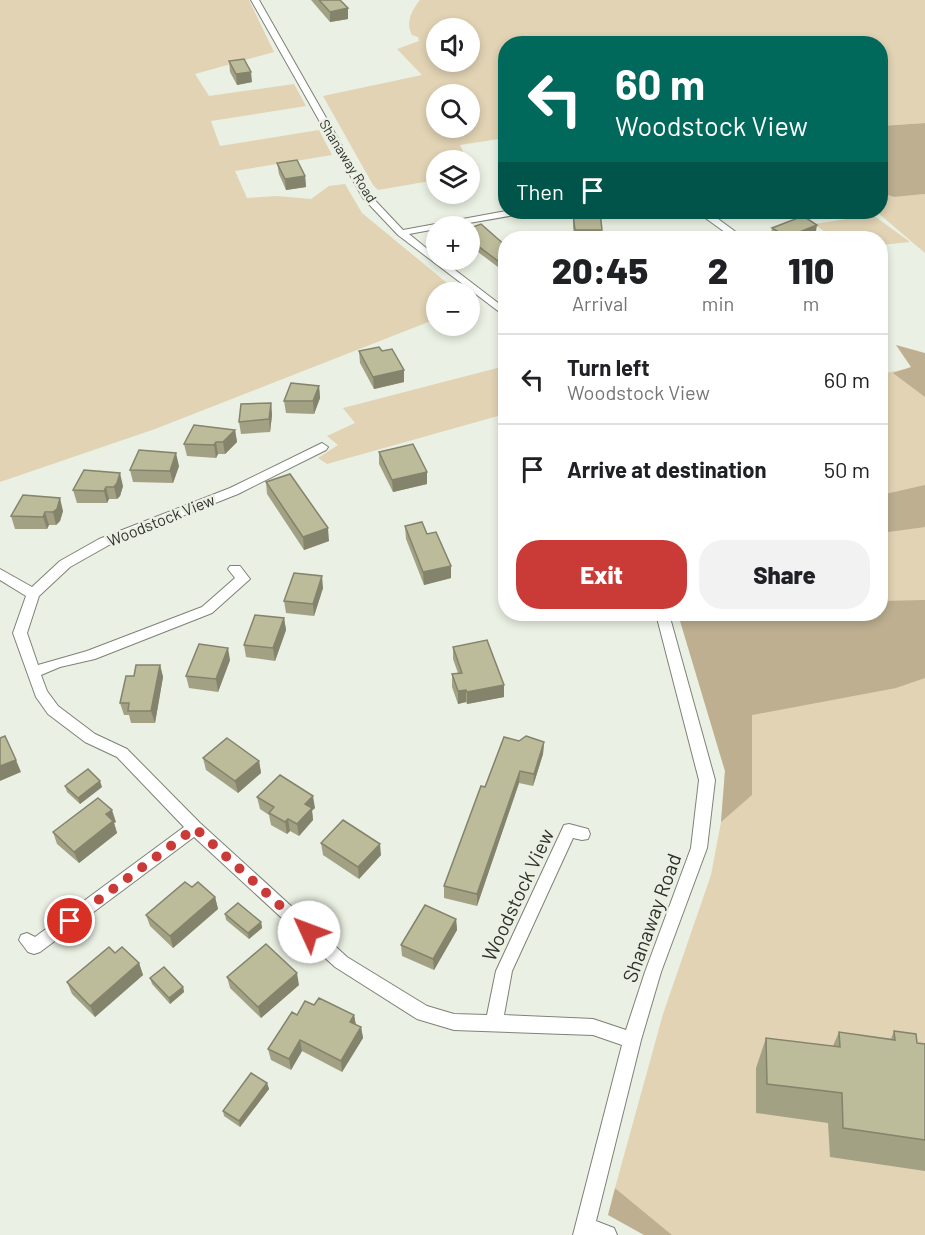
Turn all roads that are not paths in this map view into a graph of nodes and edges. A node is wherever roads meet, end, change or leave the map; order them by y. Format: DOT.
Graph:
graph roads {
  1 [pos="255,0"];
  2 [pos="498,215"];
  3 [pos="713,219"];
  4 [pos="729,231"];
  5 [pos="401,233"];
  6 [pos="498,308"];
  7 [pos="322,447"];
  8 [pos="298,459"];
  9 [pos="311,468"];
  10 [pos="235,568"];
  11 [pos="0,574"];
  12 [pos="33,594"];
  13 [pos="665,621"];
  14 [pos="33,673"];
  15 [pos="195,828"];
  16 [pos="582,834"];
  17 [pos="27,940"];
  18 [pos="494,1023"];
  19 [pos="632,1040"];
  20 [pos="584,1231"];
  21 [pos="607,1235"];
  1 -- 5 [label="street, Shanaway Road"];
  2 -- 5 [label="street"];
  3 -- 4 [label="street"];
  5 -- 6 [label="street, Shanaway Road"];
  7 -- 8 [label="street, Woodstock View"];
  8 -- 9 [label="street"];
  8 -- 12 [label="street, Woodstock View"];
  10 -- 14 [label="street"];
  11 -- 12 [label="street"];
  12 -- 14 [label="street, Woodstock View"];
  13 -- 19 [label="street, Shanaway Road"];
  14 -- 15 [label="street, Woodstock View"];
  15 -- 17 [label="street"];
  15 -- 18 [label="street, Woodstock View"];
  16 -- 18 [label="street, Woodstock View"];
  18 -- 19 [label="street, Woodstock View"];
  19 -- 20 [label="street, Shanaway Road"];
  20 -- 21 [label="street"];
}
